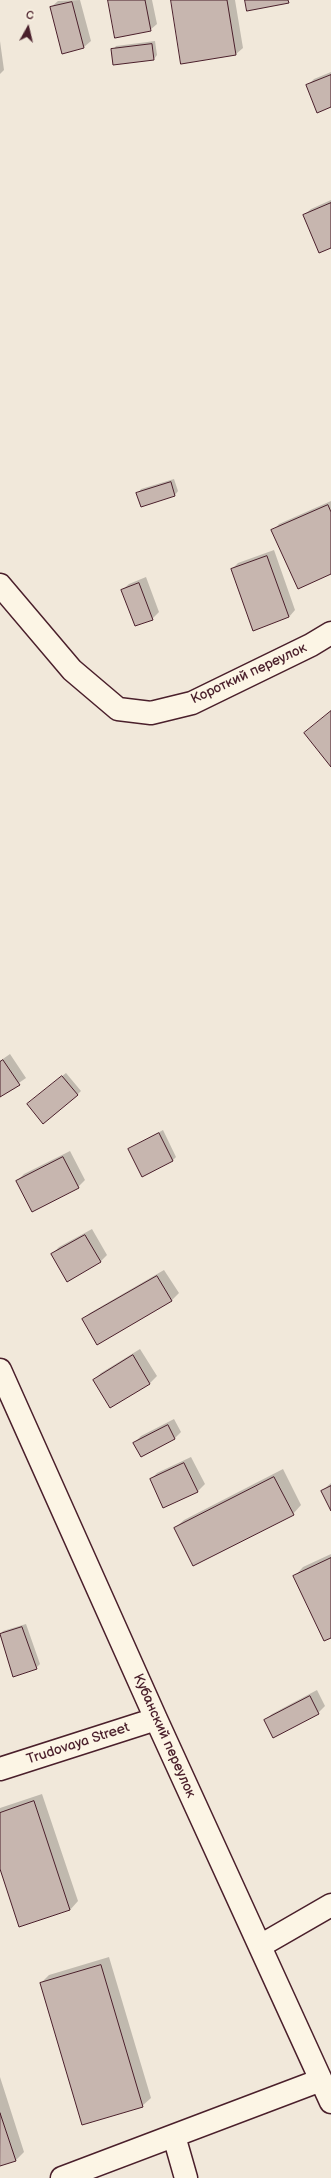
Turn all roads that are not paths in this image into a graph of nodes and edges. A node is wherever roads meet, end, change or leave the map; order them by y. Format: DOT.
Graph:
graph roads {
  1 [pos="0,586"];
  2 [pos="331,633"];
  3 [pos="0,1370"];
  4 [pos="156,1719"];
  5 [pos="0,1769"];
  6 [pos="331,1905"];
  7 [pos="260,1946"];
  8 [pos="321,2080"];
  9 [pos="331,2102"];
  10 [pos="174,2136"];
  11 [pos="62,2178"];
  12 [pos="186,2178"];
  1 -- 2 [label="street, Короткий переулок"];
  3 -- 4 [label="street, Кубанский переулок"];
  4 -- 5 [label="street, Trudovaya Street"];
  4 -- 7 [label="street, Кубанский переулок"];
  6 -- 7 [label="street"];
  7 -- 8 [label="street, Кубанский переулок"];
  8 -- 9 [label="street, Кубанский переулок"];
  8 -- 10 [label="street"];
  10 -- 11 [label="street"];
  10 -- 12 [label="street"];
}
